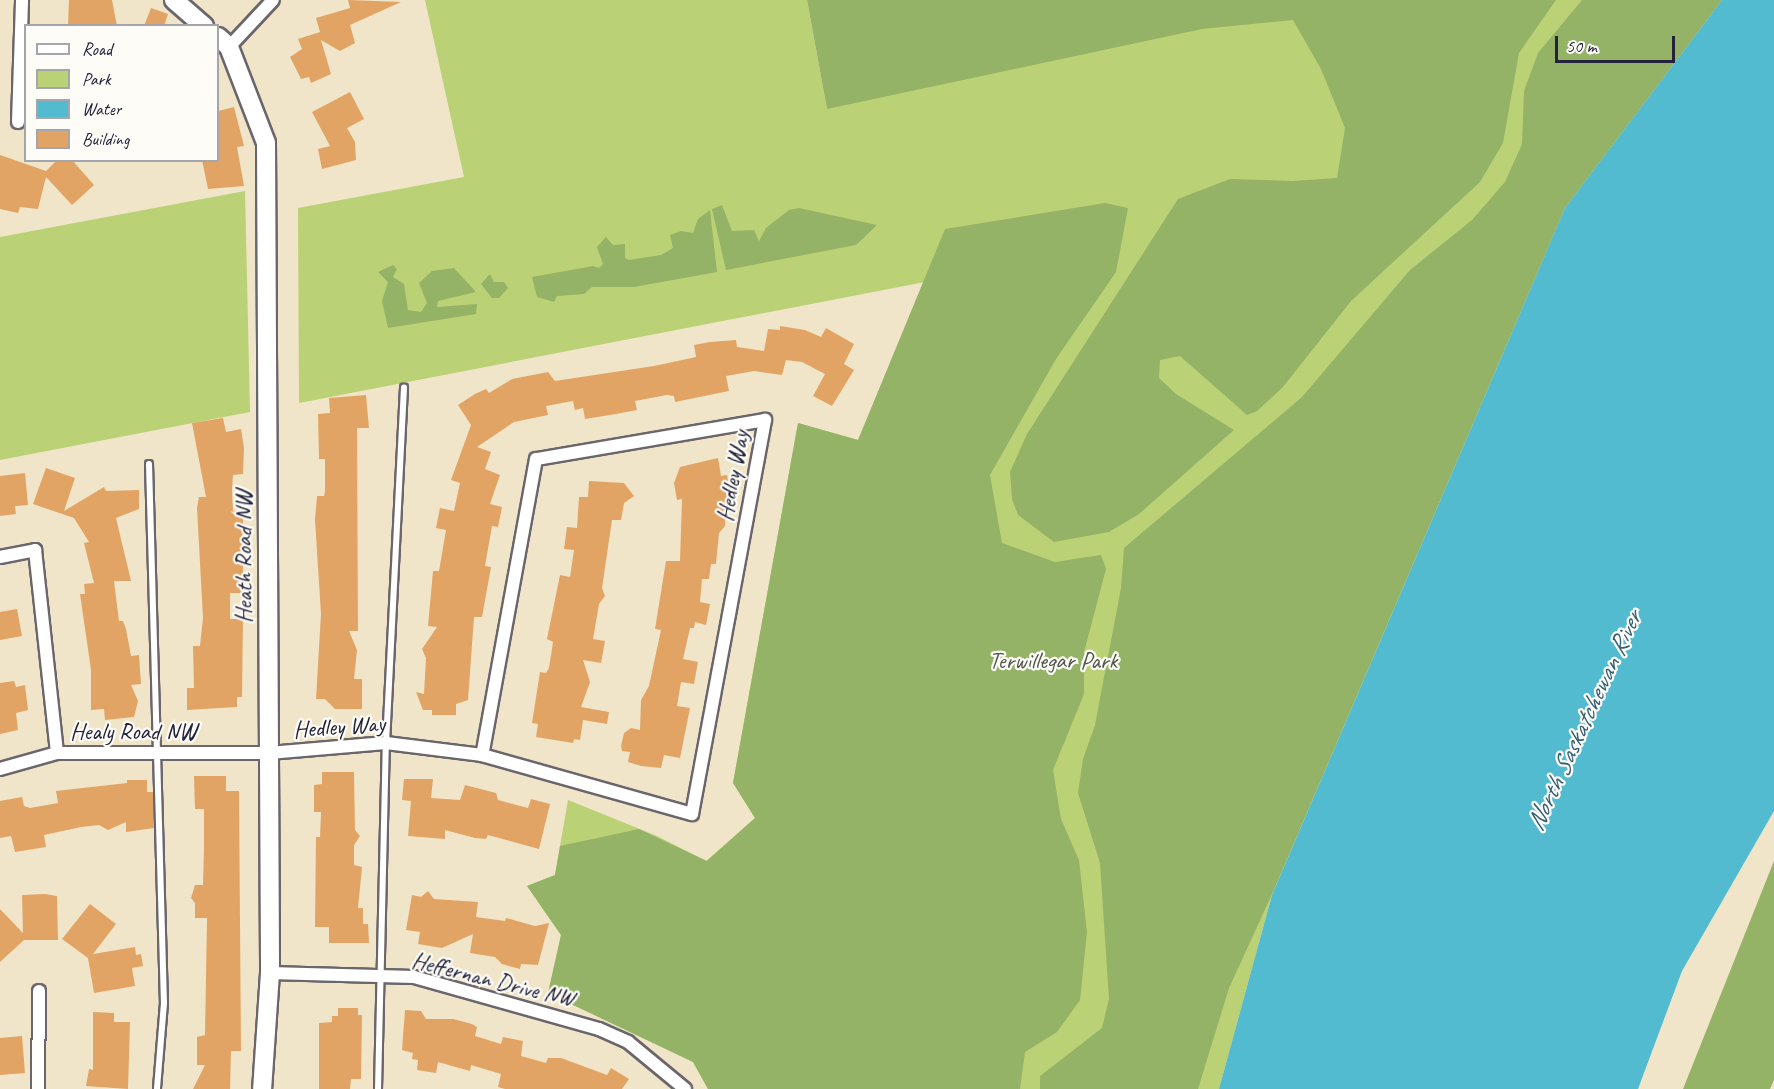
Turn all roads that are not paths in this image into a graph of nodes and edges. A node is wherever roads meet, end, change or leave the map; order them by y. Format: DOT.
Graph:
graph roads {
  1 [pos="22,0"];
  2 [pos="174,0"];
  3 [pos="273,0"];
  4 [pos="202,24"];
  5 [pos="223,42"];
  6 [pos="18,122"];
  7 [pos="404,387"];
  8 [pos="149,464"];
  9 [pos="0,557"];
  10 [pos="386,743"];
  11 [pos="57,753"];
  12 [pos="158,753"];
  13 [pos="269,753"];
  14 [pos="482,755"];
  15 [pos="0,769"];
  16 [pos="270,974"];
  17 [pos="379,978"];
  18 [pos="39,992"];
  19 [pos="38,1089"];
  20 [pos="157,1089"];
  21 [pos="262,1089"];
  22 [pos="378,1089"];
  23 [pos="685,1089"];
  1 -- 6 [label="street"];
  2 -- 4 [label="street"];
  3 -- 5 [label="street"];
  5 -- 13 [label="street, Heath Road NW"];
  7 -- 10 [label="lane"];
  8 -- 12 [label="lane"];
  9 -- 11 [label="street"];
  10 -- 13 [label="street, Hedley Way"];
  10 -- 14 [label="street, Hedley Way"];
  10 -- 17 [label="lane"];
  11 -- 12 [label="street, Healy Road NW"];
  11 -- 15 [label="street, Healy Road NW"];
  12 -- 13 [label="street, Healy Road NW"];
  12 -- 20 [label="lane"];
  13 -- 16 [label="street, Heath Road NW"];
  14 -- 14 [label="street, Hedley Way"];
  16 -- 17 [label="street, Heffernan Drive NW"];
  16 -- 21 [label="street, Heath Road NW"];
  17 -- 22 [label="lane"];
  17 -- 23 [label="street, Heffernan Drive NW"];
  18 -- 19 [label="street"];
}
